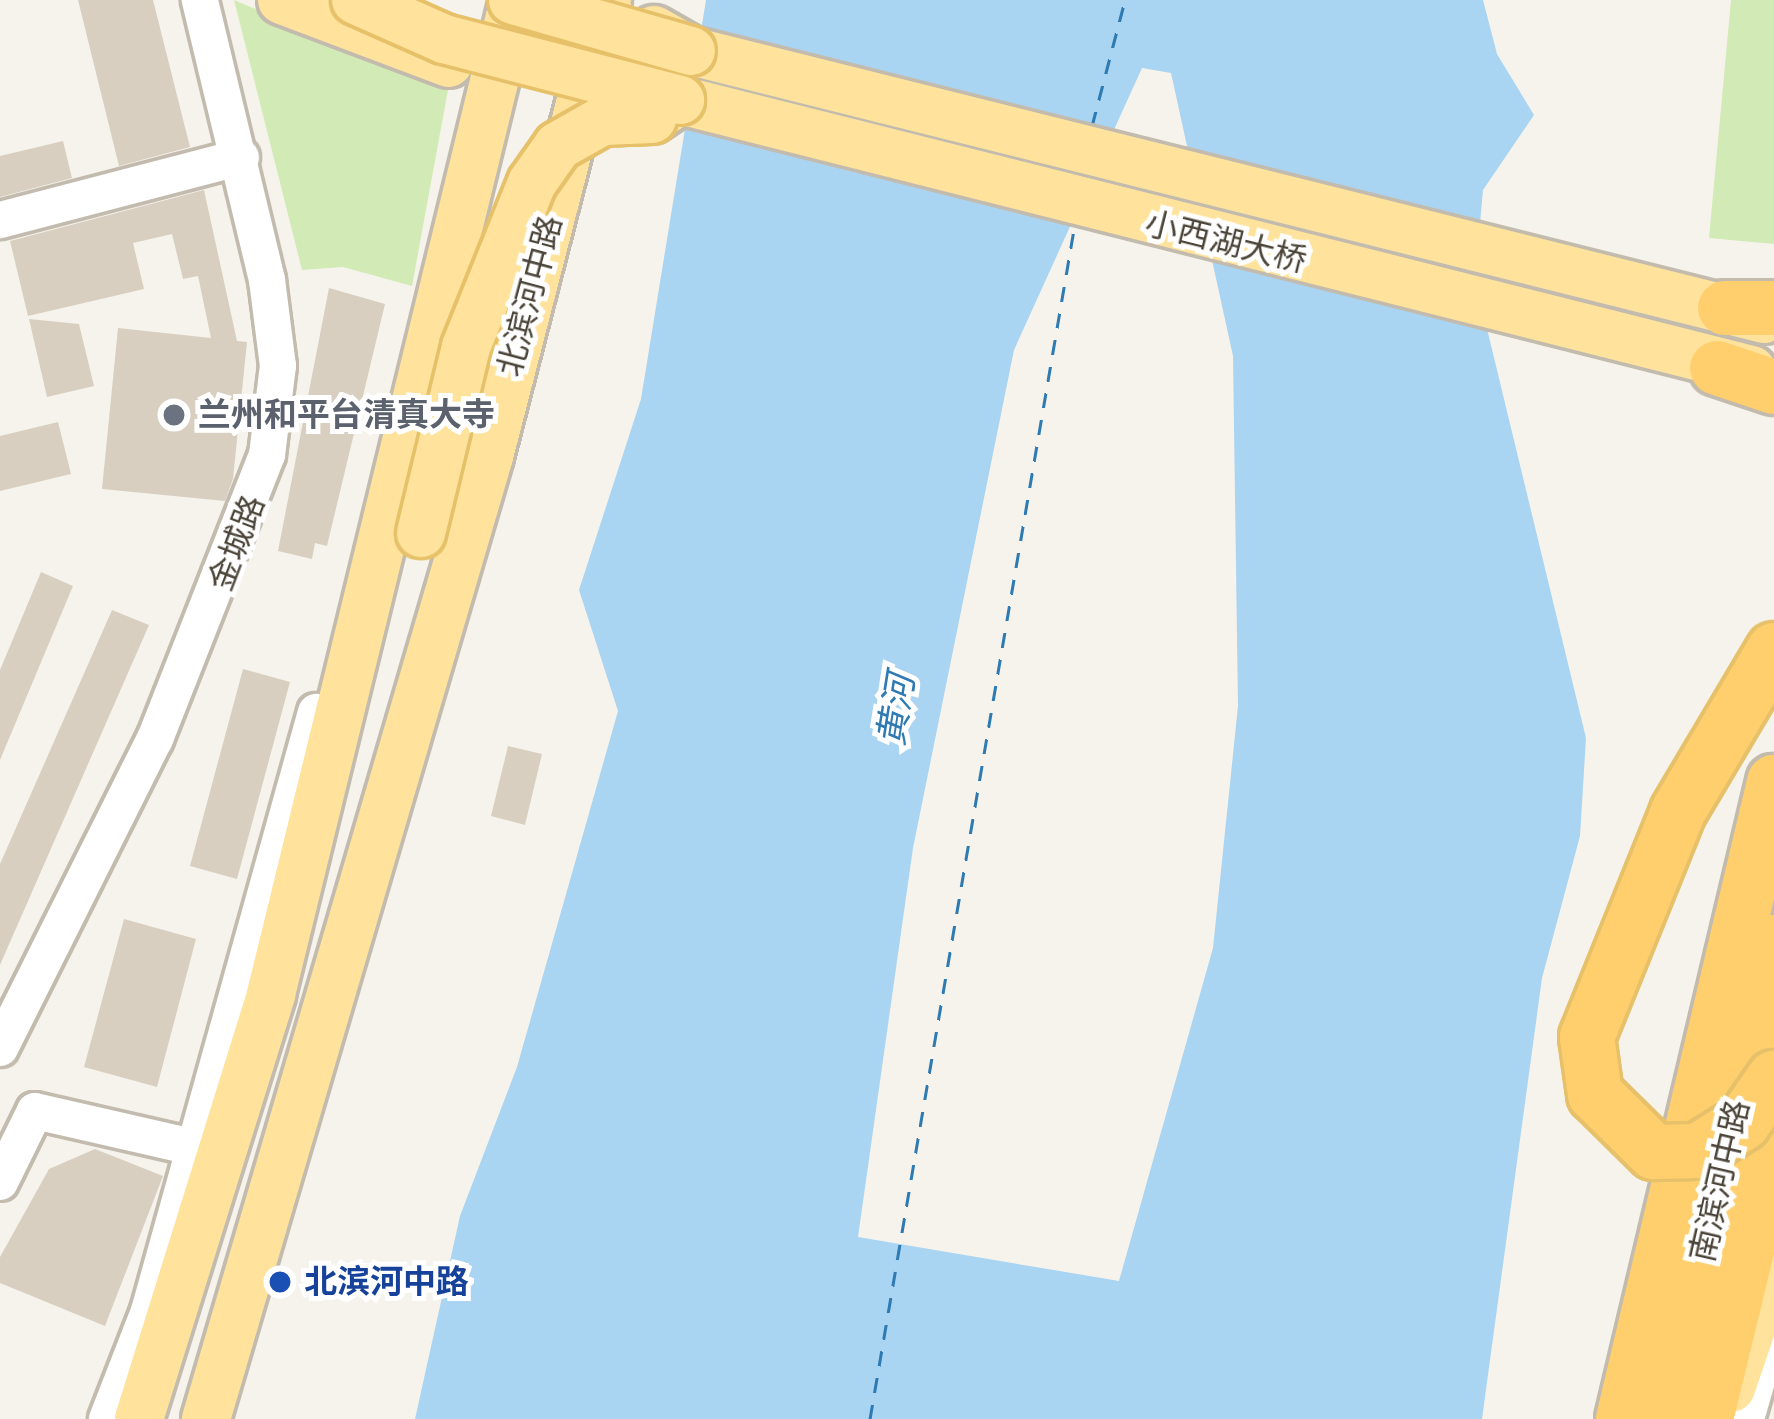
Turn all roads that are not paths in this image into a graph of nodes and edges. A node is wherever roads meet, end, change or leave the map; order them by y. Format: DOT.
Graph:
graph roads {
  1 [pos="200,0"];
  2 [pos="282,0"];
  3 [pos="356,0"];
  4 [pos="514,0"];
  5 [pos="526,0"];
  6 [pos="607,0"];
  7 [pos="624,0"];
  8 [pos="691,51"];
  9 [pos="499,81"];
  10 [pos="680,100"];
  11 [pos="242,158"];
  12 [pos="0,220"];
  13 [pos="1758,313"];
  14 [pos="1718,368"];
  15 [pos="1774,371"];
  16 [pos="1774,387"];
  17 [pos="1774,650"];
  18 [pos="1774,782"];
  19 [pos="1774,942"];
  20 [pos="0,1048"];
  21 [pos="1774,1078"];
  22 [pos="308,1087"];
  23 [pos="1774,1140"];
  24 [pos="197,1148"];
  25 [pos="0,1182"];
  26 [pos="1774,1262"];
  27 [pos="1774,1319"];
  28 [pos="107,1419"];
  29 [pos="139,1419"];
  30 [pos="206,1419"];
  31 [pos="1623,1419"];
  32 [pos="1662,1419"];
  33 [pos="1710,1419"];
  34 [pos="1746,1419"];
  1 -- 11 [label="street, 金城路"];
  2 -- 9 [label="main road"];
  3 -- 10 [label="main road, 小西湖大桥, bridge"];
  4 -- 8 [label="main road, 小西湖大桥, bridge"];
  4 -- 9 [label="main road"];
  5 -- 9 [label="main road"];
  6 -- 22 [label="main road, 北滨河中路"];
  7 -- 8 [label="main road"];
  8 -- 13 [label="main road, 小西湖大桥"];
  9 -- 24 [label="street"];
  9 -- 29 [label="main road"];
  10 -- 14 [label="main road, 小西湖大桥"];
  10 -- 22 [label="main road, bridge"];
  11 -- 12 [label="street"];
  11 -- 20 [label="street, 金城路"];
  14 -- 15 [label="main road, 小西湖大桥"];
  14 -- 16 [label="highway"];
  17 -- 21 [label="highway, bridge"];
  18 -- 31 [label="highway"];
  19 -- 32 [label="highway, 南滨河中路"];
  22 -- 30 [label="main road, 北滨河中路"];
  23 -- 33 [label="highway, 南滨河中路"];
  24 -- 25 [label="street"];
  24 -- 28 [label="street"];
  26 -- 33 [label="main road"];
  27 -- 34 [label="street"];
}
